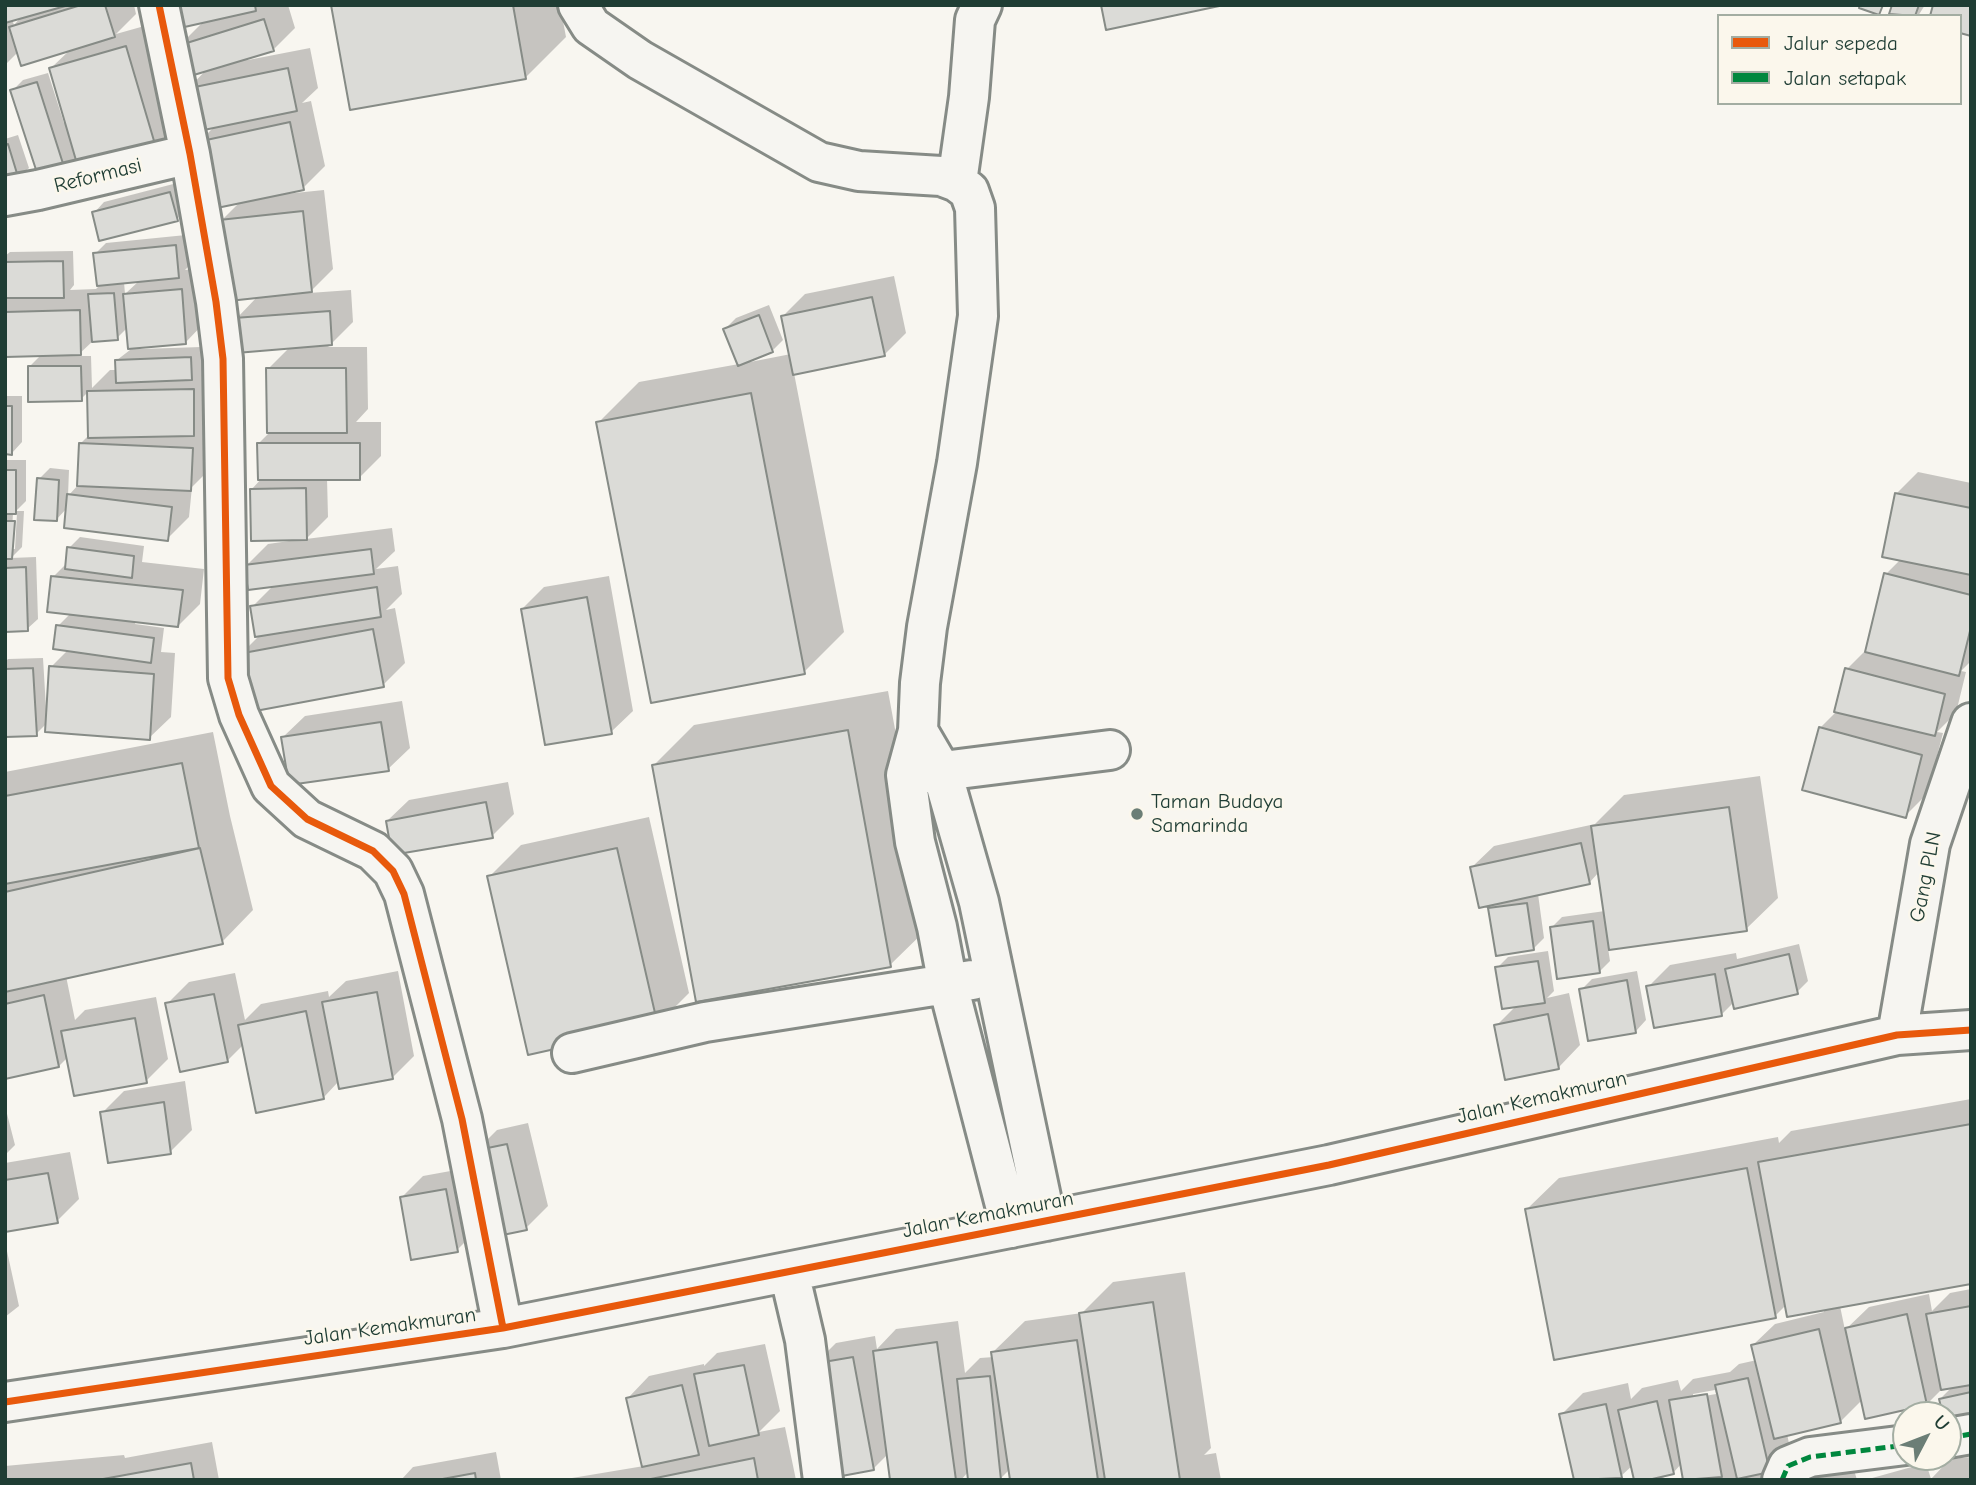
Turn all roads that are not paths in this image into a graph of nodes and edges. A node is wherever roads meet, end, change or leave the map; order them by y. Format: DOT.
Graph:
graph roads {
  1 [pos="159,5"];
  2 [pos="578,5"];
  3 [pos="982,5"];
  4 [pos="190,154"];
  5 [pos="957,182"];
  6 [pos="5,196"];
  7 [pos="1971,723"];
  8 [pos="1110,750"];
  9 [pos="924,774"];
  10 [pos="994,976"];
  11 [pos="948,985"];
  12 [pos="1971,1030"];
  13 [pos="1897,1035"];
  14 [pos="572,1053"];
  15 [pos="1028,1224"];
  16 [pos="789,1272"];
  17 [pos="503,1328"];
  18 [pos="5,1402"];
  19 [pos="1892,1447"];
  20 [pos="822,1480"];
  21 [pos="1782,1480"];
  1 -- 4 [label="street"];
  2 -- 5 [label="street"];
  3 -- 5 [label="street"];
  4 -- 6 [label="street, Reformasi"];
  4 -- 17 [label="street"];
  5 -- 9 [label="street"];
  7 -- 13 [label="street, Gang PLN"];
  8 -- 9 [label="street"];
  9 -- 10 [label="street"];
  9 -- 11 [label="street"];
  10 -- 11 [label="street"];
  10 -- 15 [label="street"];
  11 -- 14 [label="street"];
  11 -- 15 [label="street"];
  12 -- 13 [label="street, Jalan Kemakmuran"];
  13 -- 15 [label="street, Jalan Kemakmuran"];
  15 -- 16 [label="street, Jalan Kemakmuran"];
  16 -- 17 [label="street, Jalan Kemakmuran"];
  16 -- 20 [label="street"];
  17 -- 18 [label="street, Jalan Kemakmuran"];
  19 -- 21 [label="street"];
}
